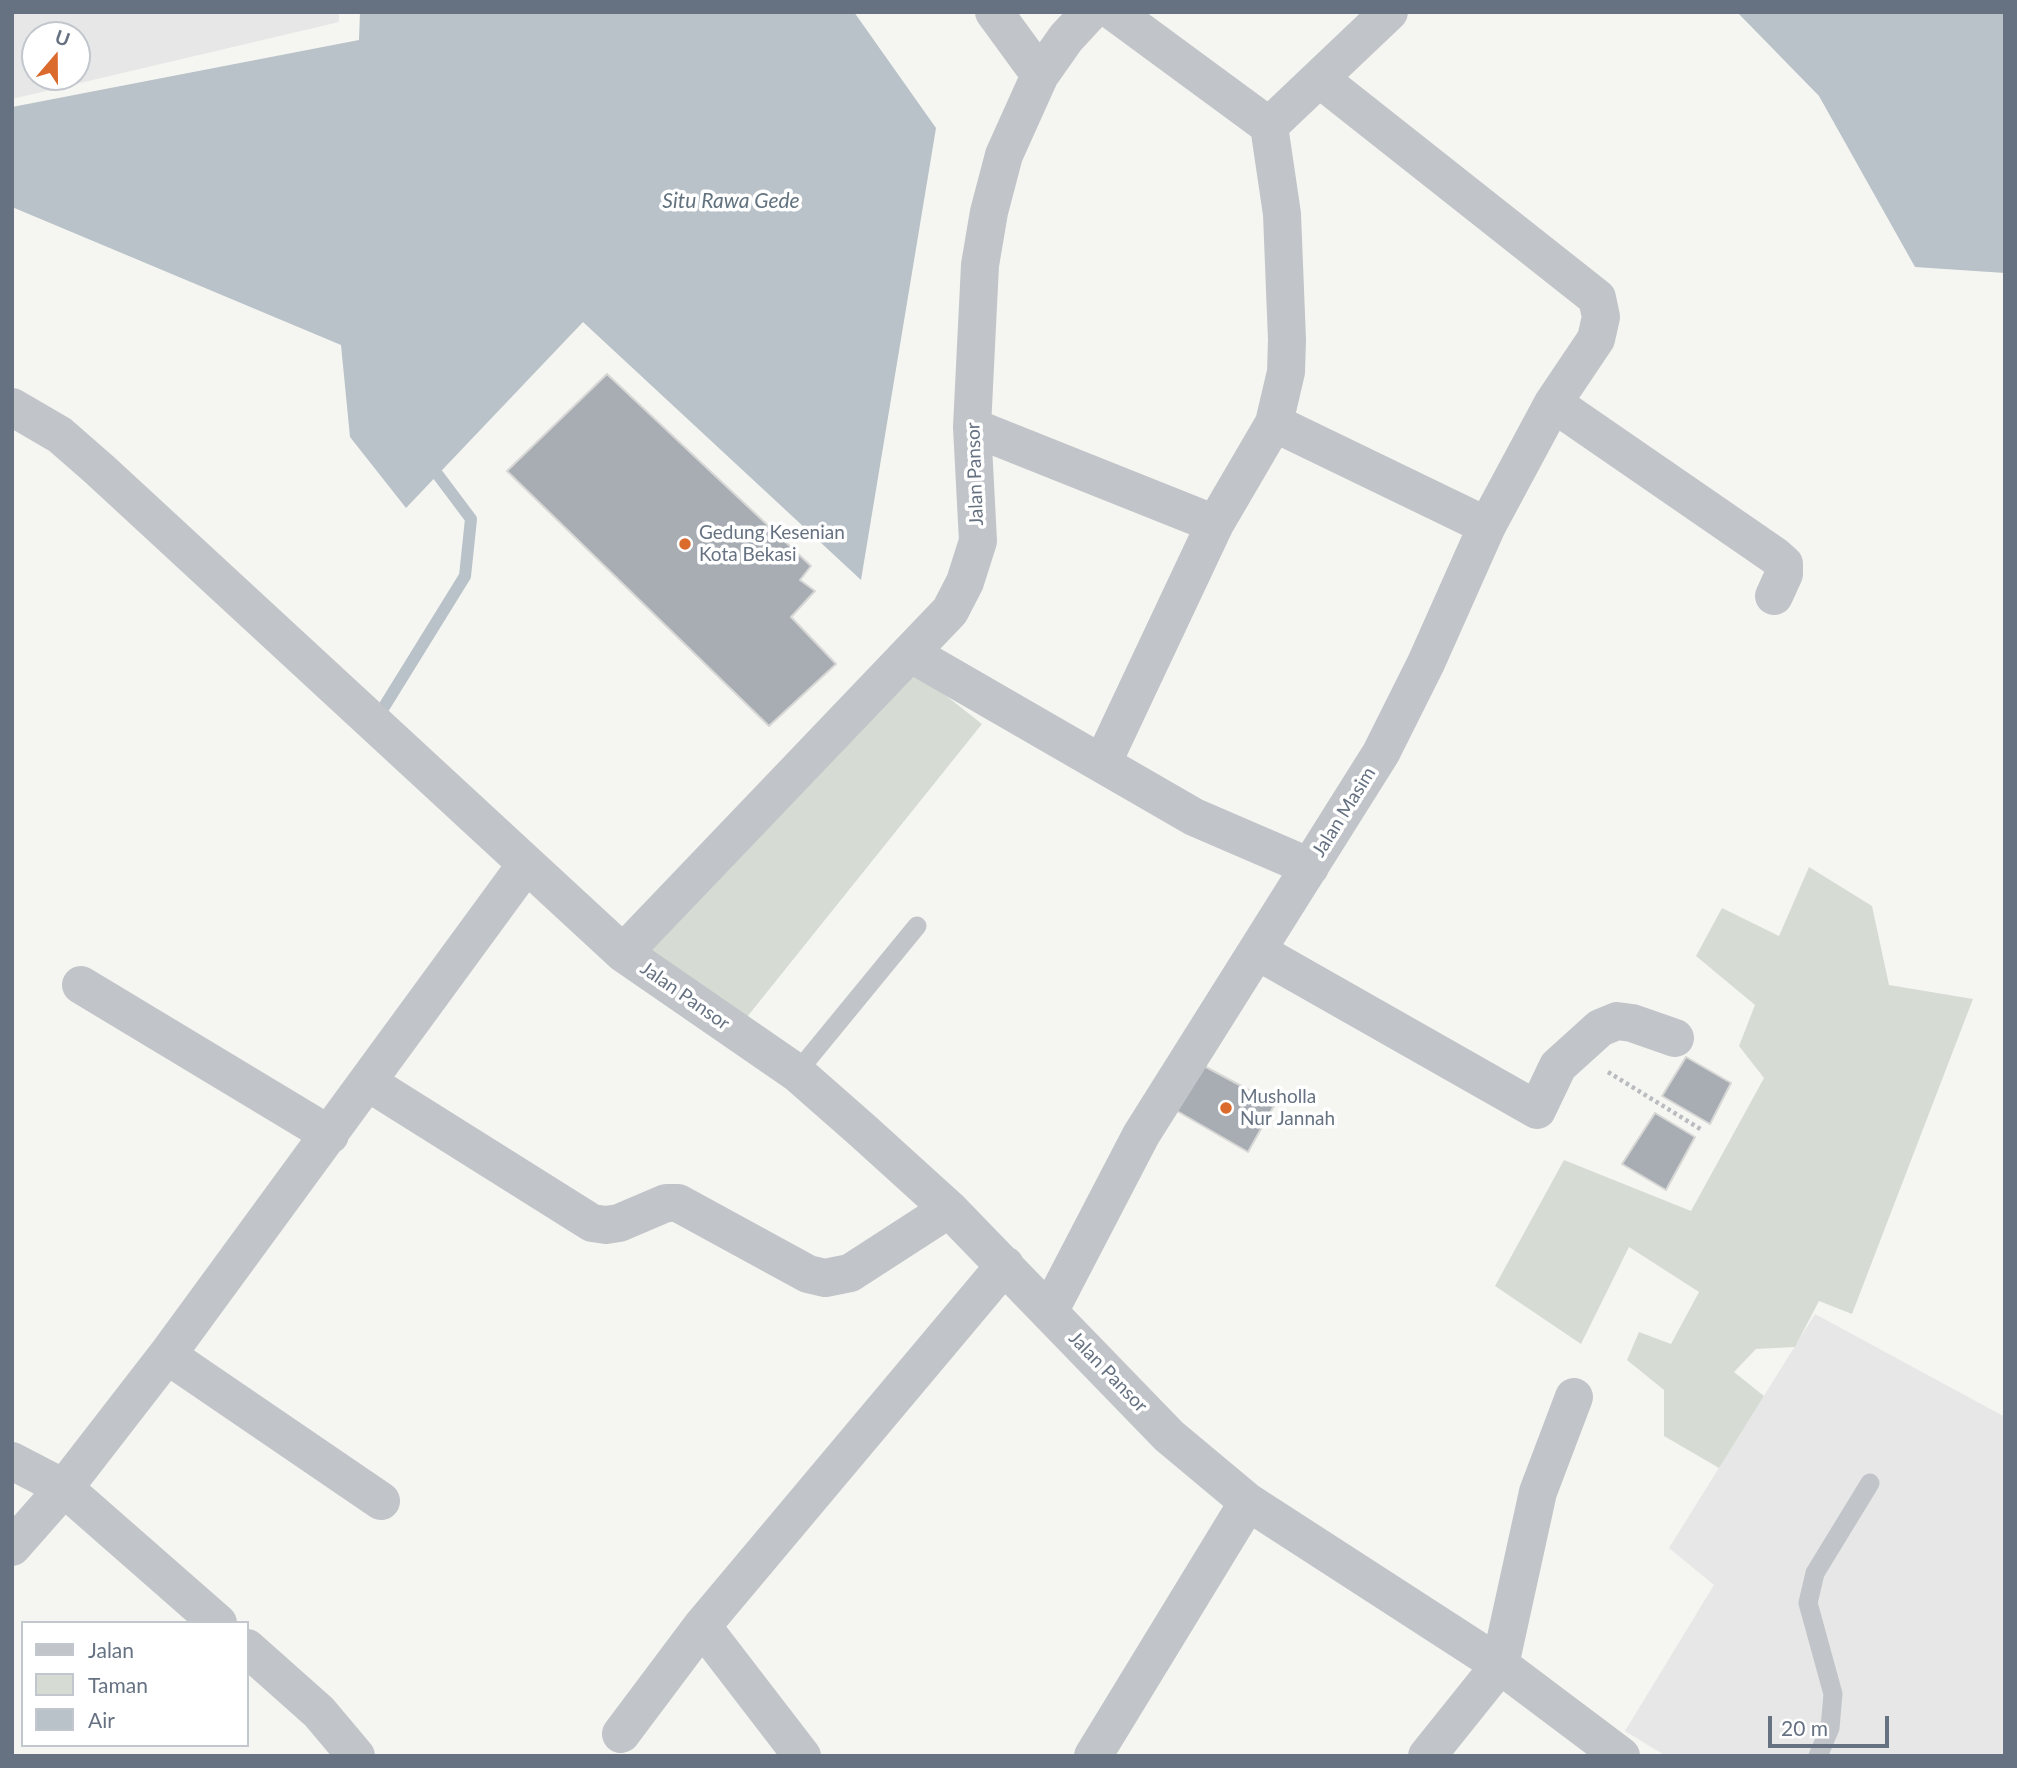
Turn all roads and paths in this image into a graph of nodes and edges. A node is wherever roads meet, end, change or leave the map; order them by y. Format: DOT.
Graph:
graph roads {
  1 [pos="994,12"];
  2 [pos="1090,12"];
  3 [pos="1114,12"];
  4 [pos="1389,12"];
  5 [pos="1040,75"];
  6 [pos="1320,79"];
  7 [pos="1269,126"];
  8 [pos="1553,403"];
  9 [pos="12,407"];
  10 [pos="1274,423"];
  11 [pos="972,427"];
  12 [pos="1215,524"];
  13 [pos="1487,526"];
  14 [pos="1774,596"];
  15 [pos="910,653"];
  16 [pos="1102,764"];
  17 [pos="526,866"];
  18 [pos="1310,867"];
  19 [pos="917,926"];
  20 [pos="1257,951"];
  21 [pos="623,953"];
  22 [pos="81,985"];
  23 [pos="1675,1038"];
  24 [pos="1574,1051"];
  25 [pos="800,1069"];
  26 [pos="369,1083"];
  27 [pos="1702,1130"];
  28 [pos="330,1135"];
  29 [pos="949,1209"];
  30 [pos="1005,1265"];
  31 [pos="1050,1310"];
  32 [pos="167,1355"];
  33 [pos="1574,1397"];
  34 [pos="12,1461"];
  35 [pos="1870,1483"];
  36 [pos="64,1488"];
  37 [pos="381,1501"];
  38 [pos="1248,1502"];
  39 [pos="12,1547"];
  40 [pos="216,1621"];
  41 [pos="702,1626"];
  42 [pos="248,1649"];
  43 [pos="1500,1665"];
  44 [pos="621,1734"];
  45 [pos="356,1756"];
  46 [pos="802,1756"];
  47 [pos="1093,1756"];
  48 [pos="1426,1756"];
  49 [pos="1621,1756"];
  50 [pos="1818,1756"];
  1 -- 5 [label="street"];
  2 -- 5 [label="street, Jalan Pansor"];
  3 -- 7 [label="street"];
  4 -- 6 [label="street"];
  5 -- 11 [label="street, Jalan Pansor"];
  6 -- 7 [label="street"];
  6 -- 8 [label="street, Jalan Masim"];
  7 -- 10 [label="street"];
  8 -- 13 [label="street, Jalan Masim"];
  8 -- 14 [label="street"];
  9 -- 17 [label="street, Jalan Pansor"];
  10 -- 12 [label="street"];
  10 -- 13 [label="street"];
  11 -- 12 [label="street"];
  11 -- 15 [label="street, Jalan Pansor"];
  12 -- 16 [label="street"];
  13 -- 18 [label="street, Jalan Masim"];
  15 -- 16 [label="street"];
  15 -- 21 [label="street, Jalan Pansor"];
  16 -- 18 [label="street"];
  17 -- 21 [label="street, Jalan Pansor"];
  17 -- 26 [label="street"];
  18 -- 20 [label="street, Jalan Masim"];
  19 -- 25 [label="lane"];
  20 -- 24 [label="street"];
  20 -- 31 [label="street, Jalan Masim"];
  21 -- 25 [label="street, Jalan Pansor"];
  22 -- 28 [label="street"];
  23 -- 24 [label="street"];
  24 -- 27 [label="path"];
  25 -- 29 [label="street, Jalan Pansor"];
  26 -- 28 [label="street"];
  26 -- 29 [label="street"];
  28 -- 32 [label="street"];
  29 -- 30 [label="street, Jalan Pansor"];
  30 -- 31 [label="street, Jalan Pansor"];
  30 -- 41 [label="street"];
  31 -- 38 [label="street, Jalan Pansor"];
  32 -- 36 [label="street"];
  32 -- 37 [label="street"];
  33 -- 43 [label="street"];
  34 -- 36 [label="street"];
  35 -- 50 [label="lane"];
  36 -- 39 [label="street"];
  36 -- 40 [label="street"];
  38 -- 43 [label="street, Jalan Pansor"];
  38 -- 47 [label="street"];
  41 -- 44 [label="street"];
  41 -- 46 [label="street"];
  42 -- 45 [label="street"];
  43 -- 48 [label="street"];
  43 -- 49 [label="street, Jalan Pansor"];
}
